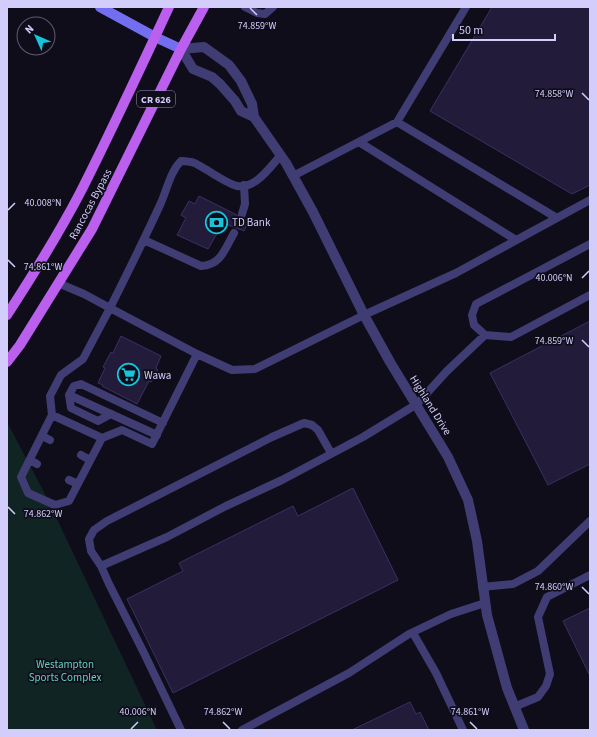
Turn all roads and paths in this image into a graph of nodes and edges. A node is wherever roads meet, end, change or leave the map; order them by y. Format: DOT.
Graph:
graph roads {
  1 [pos="100,7"];
  2 [pos="169,7"];
  3 [pos="204,7"];
  4 [pos="273,7"];
  5 [pos="466,7"];
  6 [pos="247,8"];
  7 [pos="155,37"];
  8 [pos="181,49"];
  9 [pos="254,117"];
  10 [pos="397,122"];
  11 [pos="359,142"];
  12 [pos="281,155"];
  13 [pos="293,176"];
  14 [pos="244,185"];
  15 [pos="590,200"];
  16 [pos="242,214"];
  17 [pos="556,218"];
  18 [pos="234,233"];
  19 [pos="144,240"];
  20 [pos="516,240"];
  21 [pos="590,244"];
  22 [pos="58,284"];
  23 [pos="590,295"];
  24 [pos="110,308"];
  25 [pos="7,315"];
  26 [pos="364,315"];
  27 [pos="485,335"];
  28 [pos="197,354"];
  29 [pos="7,362"];
  30 [pos="69,395"];
  31 [pos="417,404"];
  32 [pos="111,414"];
  33 [pos="52,415"];
  34 [pos="163,423"];
  35 [pos="157,435"];
  36 [pos="42,436"];
  37 [pos="102,438"];
  38 [pos="50,440"];
  39 [pos="331,453"];
  40 [pos="81,456"];
  41 [pos="90,460"];
  42 [pos="69,480"];
  43 [pos="78,484"];
  44 [pos="590,521"];
  45 [pos="101,566"];
  46 [pos="590,575"];
  47 [pos="482,587"];
  48 [pos="485,603"];
  49 [pos="413,633"];
  50 [pos="514,707"];
  51 [pos="181,730"];
  52 [pos="242,730"];
  53 [pos="463,730"];
  54 [pos="524,730"];
  1 -- 7 [label="main road"];
  2 -- 7 [label="main road, CR 626"];
  3 -- 8 [label="main road, CR 626"];
  4 -- 6 [label="lane"];
  5 -- 10 [label="lane"];
  7 -- 8 [label="main road"];
  7 -- 25 [label="main road, Rancocas Bypass / CR 626"];
  8 -- 9 [label="street, Highland Drive"];
  8 -- 9 [label="street, Highland Drive"];
  8 -- 22 [label="main road, Rancocas Bypass / CR 626"];
  9 -- 12 [label="street, Highland Drive"];
  10 -- 11 [label="lane"];
  10 -- 17 [label="lane"];
  11 -- 13 [label="lane"];
  11 -- 20 [label="lane"];
  12 -- 13 [label="street, Highland Drive"];
  12 -- 14 [label="lane"];
  13 -- 26 [label="street, Highland Drive"];
  14 -- 16 [label="lane"];
  14 -- 19 [label="lane"];
  15 -- 17 [label="lane"];
  17 -- 20 [label="lane"];
  18 -- 19 [label="lane"];
  19 -- 24 [label="lane"];
  20 -- 26 [label="lane"];
  21 -- 27 [label="lane"];
  22 -- 24 [label="lane"];
  22 -- 29 [label="main road, Rancocas Bypass / CR 626"];
  23 -- 27 [label="lane"];
  24 -- 28 [label="lane"];
  24 -- 33 [label="lane"];
  26 -- 28 [label="lane"];
  26 -- 31 [label="street, Highland Drive"];
  27 -- 31 [label="lane"];
  28 -- 34 [label="lane"];
  30 -- 32 [label="lane"];
  30 -- 32 [label="lane"];
  30 -- 34 [label="lane"];
  31 -- 39 [label="lane"];
  31 -- 47 [label="street, Highland Drive"];
  32 -- 35 [label="lane"];
  33 -- 36 [label="lane"];
  33 -- 37 [label="lane"];
  34 -- 35 [label="lane"];
  35 -- 37 [label="lane"];
  36 -- 38 [label="lane"];
  36 -- 43 [label="lane"];
  37 -- 41 [label="lane"];
  39 -- 45 [label="lane"];
  39 -- 45 [label="lane"];
  40 -- 41 [label="lane"];
  41 -- 43 [label="lane"];
  42 -- 43 [label="lane"];
  44 -- 47 [label="lane"];
  45 -- 51 [label="lane"];
  46 -- 50 [label="lane"];
  47 -- 48 [label="street, Highland Drive"];
  48 -- 49 [label="lane"];
  48 -- 50 [label="street, Highland Drive"];
  49 -- 52 [label="lane"];
  49 -- 53 [label="lane"];
  50 -- 54 [label="street, Highland Drive"];
}
